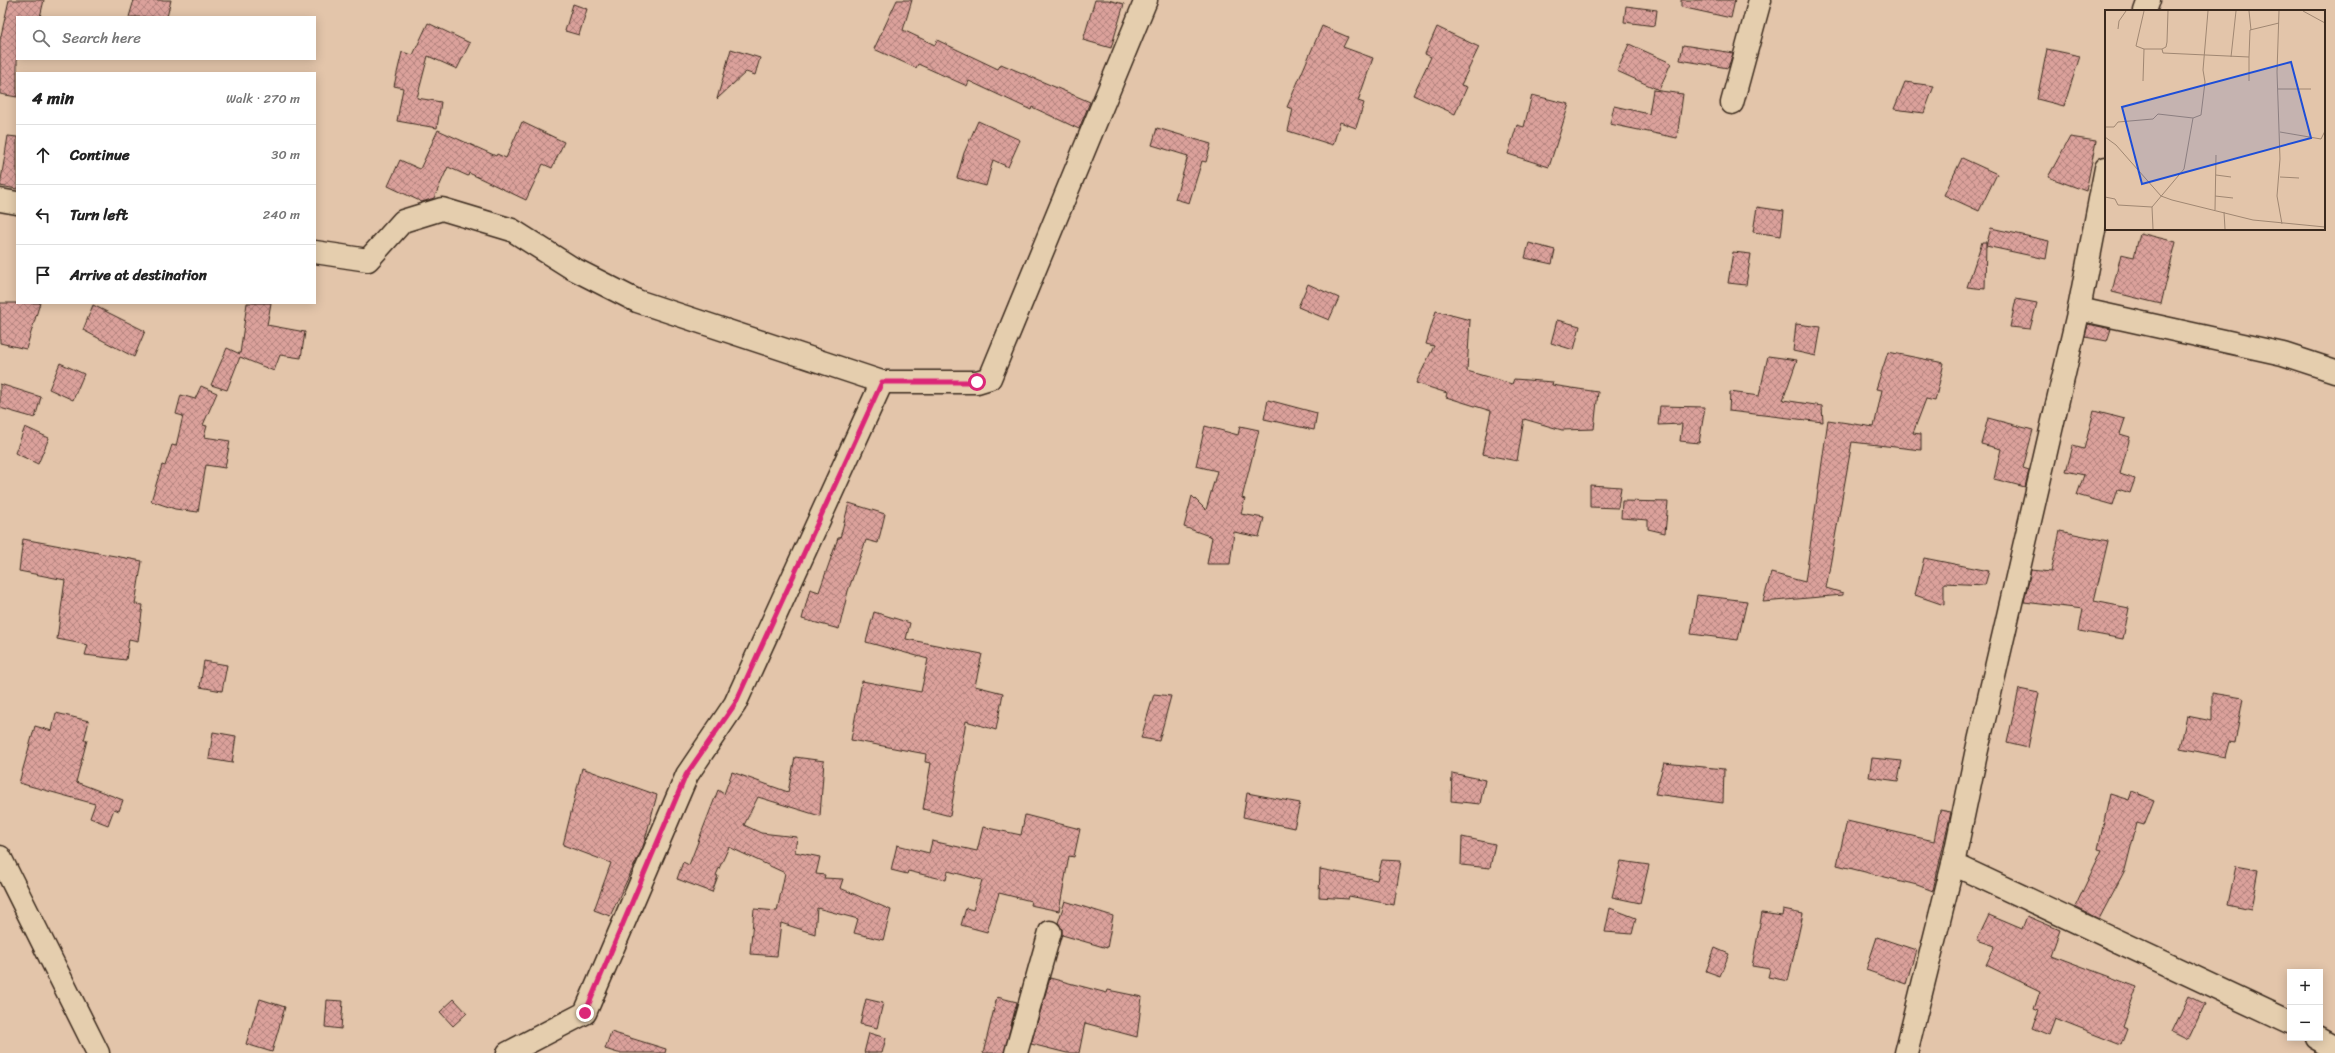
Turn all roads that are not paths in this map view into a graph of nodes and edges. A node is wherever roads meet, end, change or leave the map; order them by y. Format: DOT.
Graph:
graph roads {
  1 [pos="1146,0"];
  2 [pos="1760,0"];
  3 [pos="2149,0"];
  4 [pos="2145,10"];
  5 [pos="1732,103"];
  6 [pos="2105,173"];
  7 [pos="0,200"];
  8 [pos="16,203"];
  9 [pos="316,252"];
  10 [pos="2079,309"];
  11 [pos="2335,371"];
  12 [pos="882,382"];
  13 [pos="0,857"];
  14 [pos="1953,864"];
  15 [pos="1050,932"];
  16 [pos="2287,1021"];
  17 [pos="2322,1041"];
  18 [pos="2335,1048"];
  19 [pos="98,1053"];
  20 [pos="508,1053"];
  21 [pos="1016,1053"];
  22 [pos="1906,1053"];
  1 -- 12 [label="street"];
  2 -- 5 [label="street"];
  3 -- 4 [label="street"];
  6 -- 10 [label="street"];
  7 -- 8 [label="street"];
  9 -- 12 [label="street"];
  10 -- 11 [label="street"];
  10 -- 14 [label="street"];
  12 -- 20 [label="street"];
  13 -- 19 [label="street"];
  14 -- 16 [label="street"];
  14 -- 22 [label="street"];
  15 -- 21 [label="street"];
  17 -- 18 [label="street"];
}
